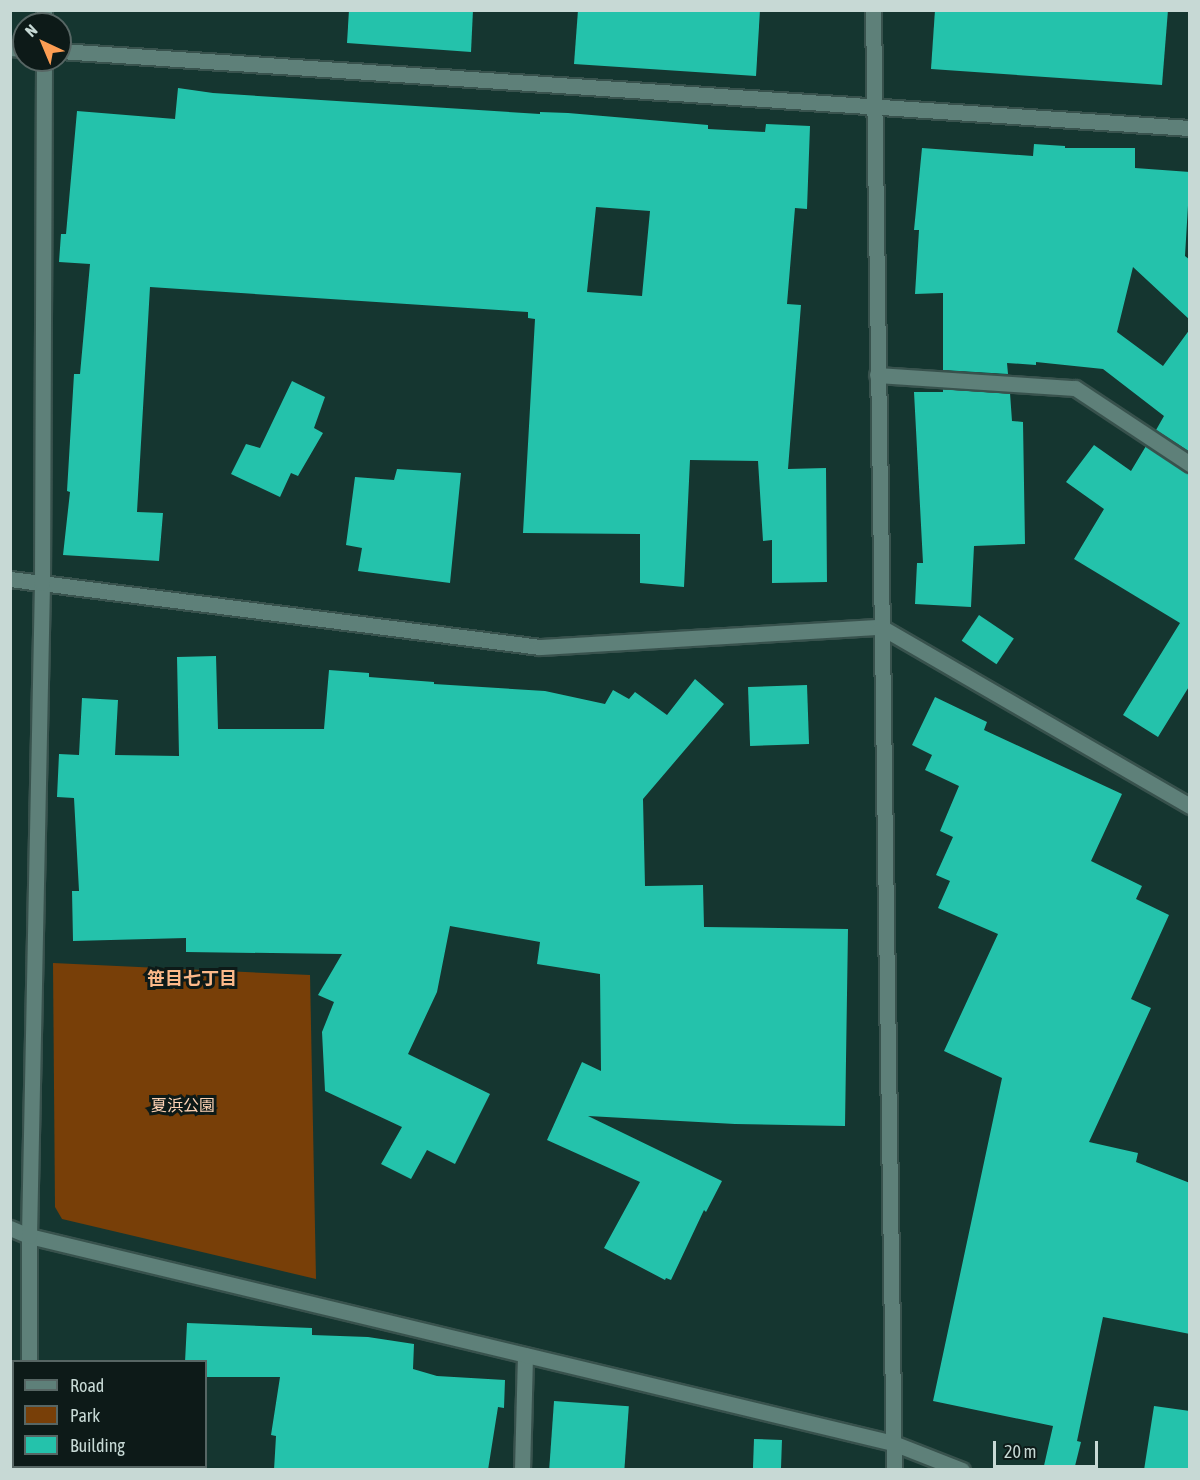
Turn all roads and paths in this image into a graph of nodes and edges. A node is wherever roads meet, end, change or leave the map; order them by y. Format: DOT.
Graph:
graph roads {
  1 [pos="873,10"];
  2 [pos="72,52"];
  3 [pos="44,72"];
  4 [pos="874,107"];
  5 [pos="1190,128"];
  6 [pos="877,375"];
  7 [pos="1190,464"];
  8 [pos="10,579"];
  9 [pos="42,583"];
  10 [pos="881,627"];
  11 [pos="1190,806"];
  12 [pos="10,1228"];
  13 [pos="29,1236"];
  14 [pos="525,1355"];
  15 [pos="29,1360"];
  16 [pos="893,1443"];
  17 [pos="522,1470"];
  18 [pos="894,1470"];
  19 [pos="962,1470"];
  1 -- 4 [label="street"];
  2 -- 4 [label="street"];
  3 -- 9 [label="street"];
  4 -- 5 [label="street"];
  4 -- 6 [label="street"];
  6 -- 7 [label="street"];
  6 -- 10 [label="street"];
  8 -- 9 [label="street"];
  9 -- 10 [label="street"];
  9 -- 13 [label="street"];
  10 -- 11 [label="street"];
  10 -- 16 [label="street"];
  12 -- 13 [label="street"];
  13 -- 14 [label="street"];
  13 -- 15 [label="street"];
  14 -- 16 [label="street"];
  14 -- 17 [label="street"];
  16 -- 18 [label="street"];
  16 -- 19 [label="street"];
}
